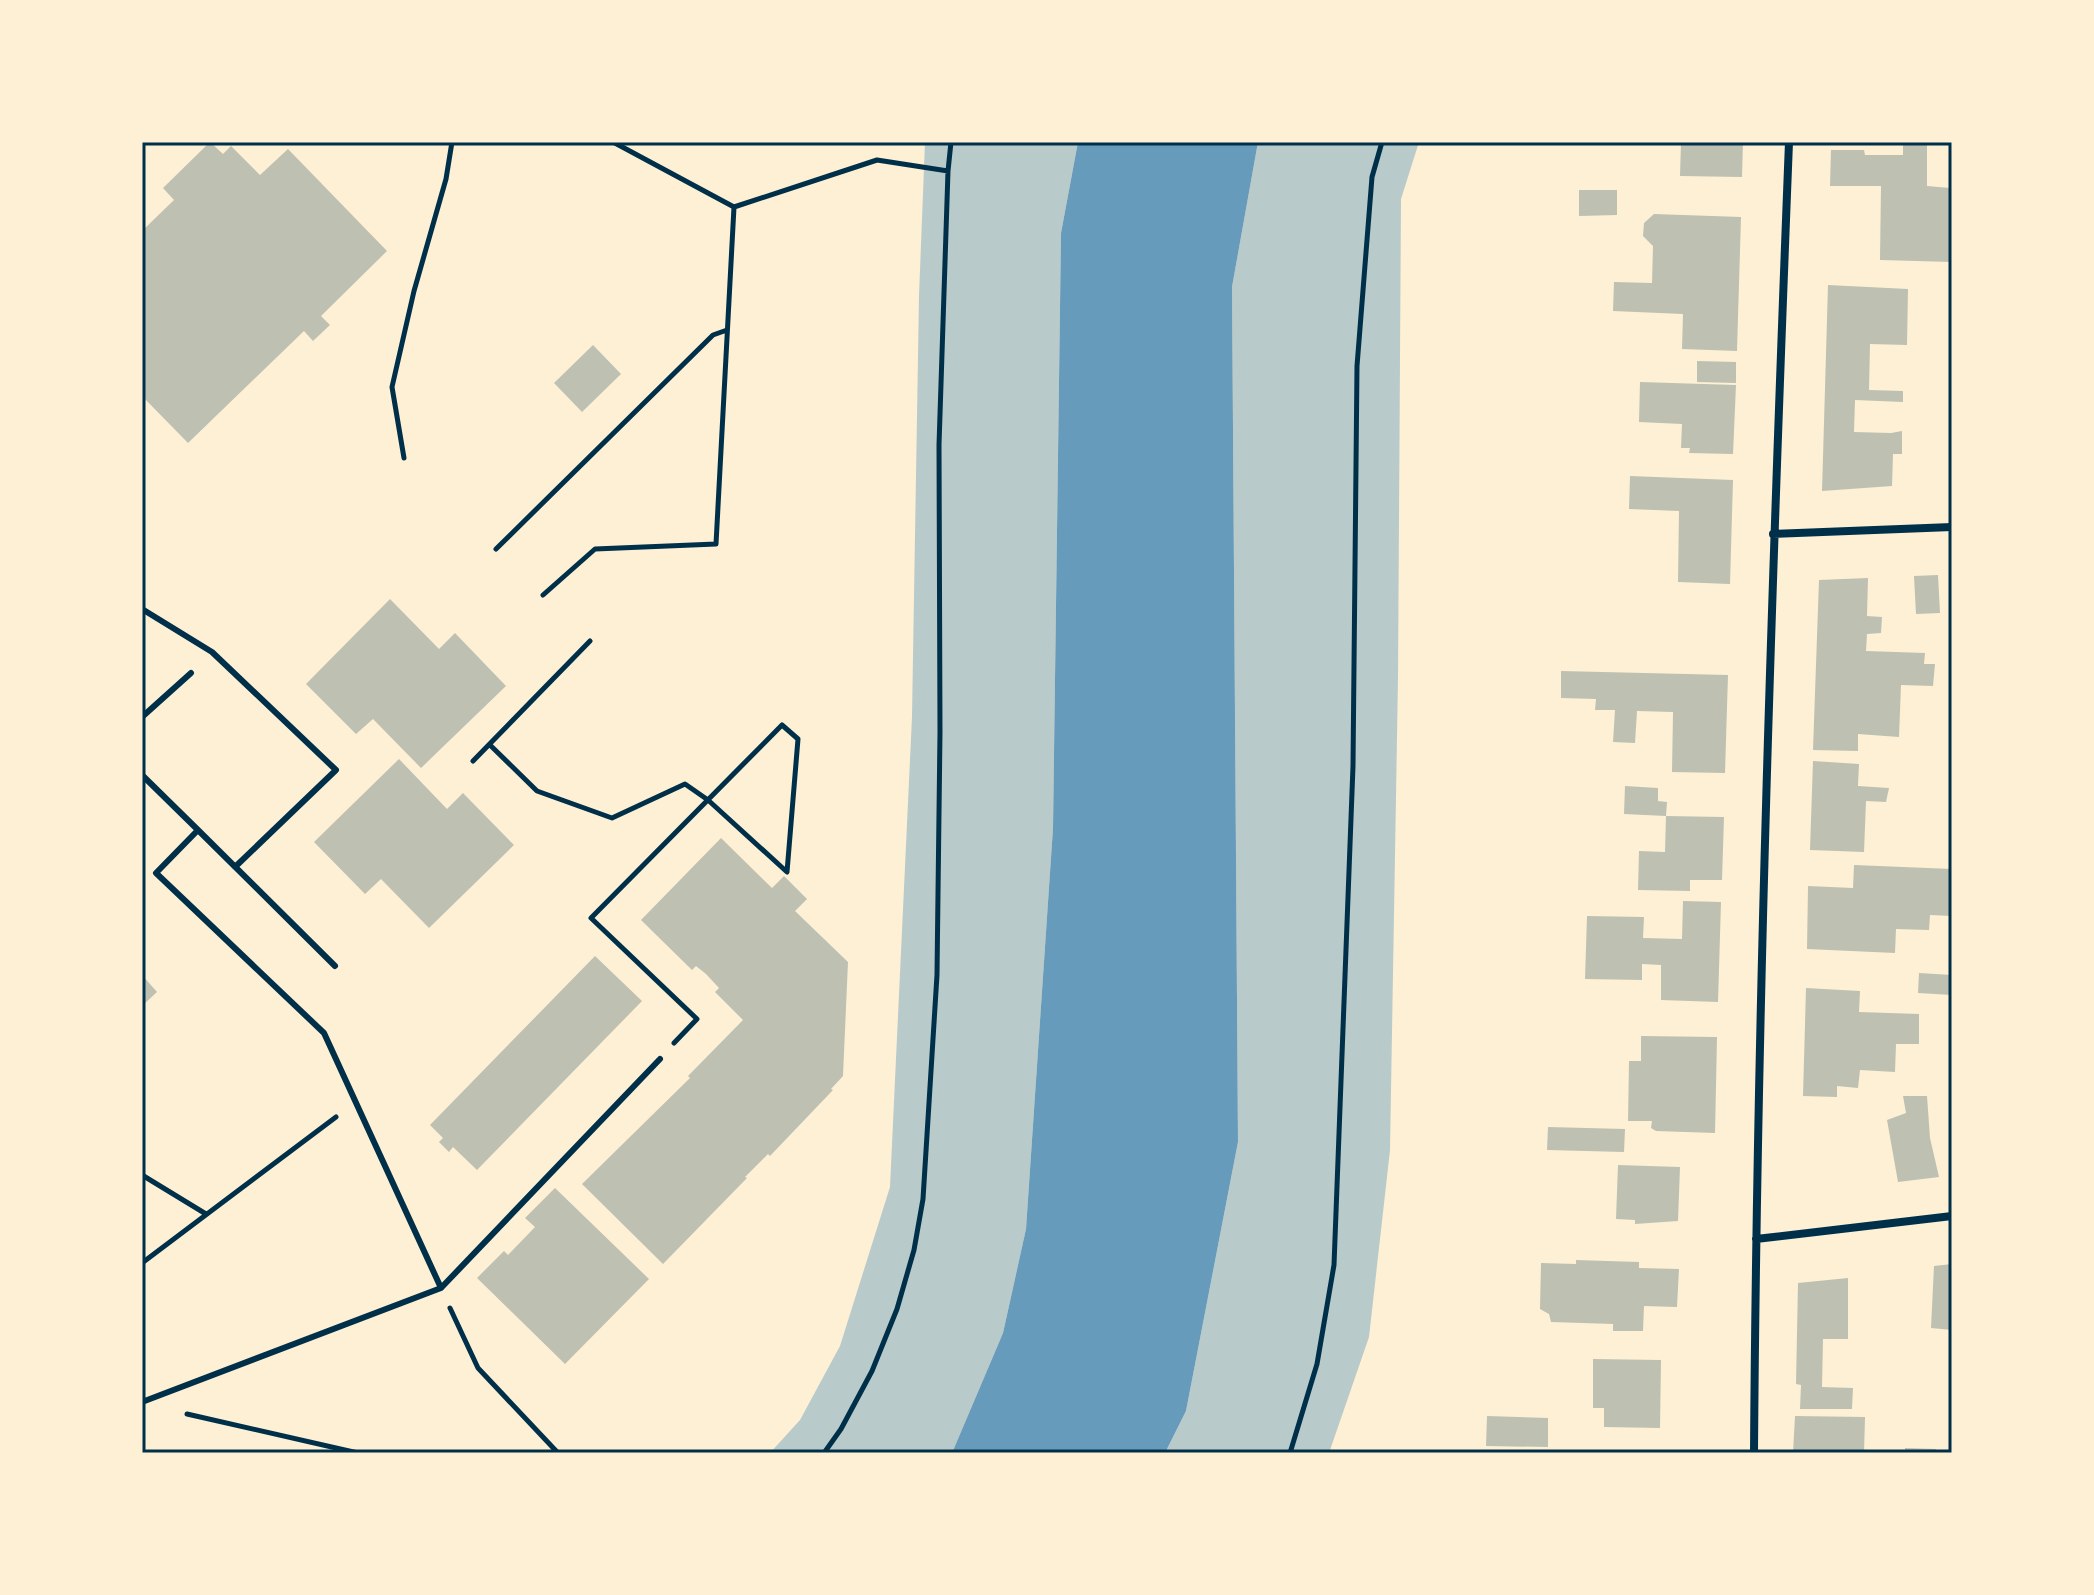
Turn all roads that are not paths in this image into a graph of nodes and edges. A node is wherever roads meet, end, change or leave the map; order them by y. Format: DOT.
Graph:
graph roads {
  1 [pos="1789,142"];
  2 [pos="1952,527"];
  3 [pos="1773,534"];
  4 [pos="142,609"];
  5 [pos="191,673"];
  6 [pos="142,717"];
  7 [pos="142,775"];
  8 [pos="198,830"];
  9 [pos="235,867"];
  10 [pos="335,966"];
  11 [pos="660,1059"];
  12 [pos="1952,1216"];
  13 [pos="1756,1239"];
  14 [pos="441,1288"];
  15 [pos="142,1402"];
  16 [pos="1754,1453"];
  1 -- 3 [label="street"];
  2 -- 3 [label="street"];
  3 -- 13 [label="street"];
  4 -- 9 [label="lane"];
  5 -- 6 [label="lane"];
  7 -- 8 [label="lane"];
  8 -- 9 [label="lane"];
  8 -- 14 [label="lane"];
  9 -- 10 [label="lane"];
  11 -- 14 [label="lane"];
  12 -- 13 [label="street"];
  13 -- 16 [label="street"];
  14 -- 15 [label="lane"];
}
